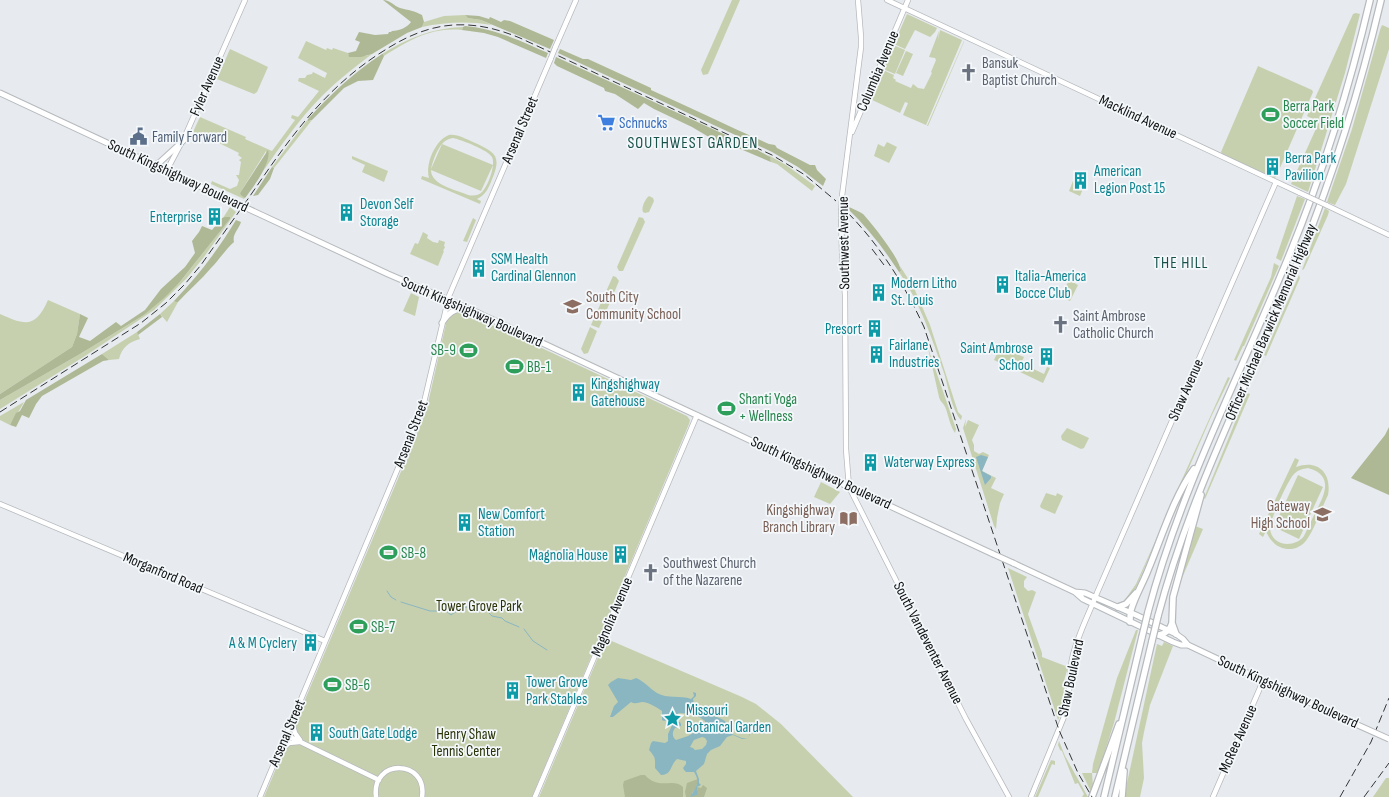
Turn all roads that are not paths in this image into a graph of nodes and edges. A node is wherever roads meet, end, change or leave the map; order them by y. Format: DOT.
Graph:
graph roads {
  1 [pos="245,0"];
  2 [pos="576,0"];
  3 [pos="858,0"];
  4 [pos="887,0"];
  5 [pos="908,0"];
  6 [pos="1381,0"];
  7 [pos="1370,2"];
  8 [pos="904,8"];
  9 [pos="0,93"];
  10 [pos="184,140"];
  11 [pos="848,141"];
  12 [pos="155,165"];
  13 [pos="166,170"];
  14 [pos="1276,182"];
  15 [pos="1389,235"];
  16 [pos="448,300"];
  17 [pos="467,308"];
  18 [pos="442,323"];
  19 [pos="697,415"];
  20 [pos="1199,465"];
  21 [pos="1205,476"];
  22 [pos="849,487"];
  23 [pos="0,504"];
  24 [pos="1141,588"];
  25 [pos="1075,592"];
  26 [pos="1095,598"];
  27 [pos="1093,604"];
  28 [pos="1118,607"];
  29 [pos="1130,612"];
  30 [pos="1130,622"];
  31 [pos="1172,623"];
  32 [pos="1168,630"];
  33 [pos="1176,634"];
  34 [pos="1159,635"];
  35 [pos="325,641"];
  36 [pos="1188,645"];
  37 [pos="1263,681"];
  38 [pos="1124,716"];
  39 [pos="292,722"];
  40 [pos="286,735"];
  41 [pos="1389,739"];
  42 [pos="302,743"];
  43 [pos="1126,753"];
  44 [pos="277,756"];
  45 [pos="379,780"];
  46 [pos="1105,795"];
  47 [pos="260,797"];
  48 [pos="376,797"];
  49 [pos="422,797"];
  50 [pos="535,797"];
  51 [pos="1009,797"];
  52 [pos="1031,797"];
  53 [pos="1092,797"];
  54 [pos="1115,797"];
  55 [pos="1122,797"];
  56 [pos="1213,797"];
  1 -- 10 [label="street, Fyler Avenue"];
  2 -- 16 [label="street, Arsenal Street, bridge"];
  3 -- 11 [label="street, Southwest Avenue"];
  4 -- 8 [label="street, Macklind Avenue"];
  5 -- 8 [label="street, Columbia Avenue"];
  6 -- 21 [label="highway, Officer Michael Barwick Memorial Highway"];
  7 -- 20 [label="highway, Officer Michael Barwick Memorial Highway"];
  8 -- 11 [label="street, Columbia Avenue"];
  8 -- 14 [label="street, Macklind Avenue"];
  9 -- 12 [label="main road, South Kingshighway Boulevard"];
  10 -- 12 [label="main road"];
  10 -- 13 [label="street, Fyler Avenue"];
  11 -- 22 [label="street, Southwest Avenue, bridge"];
  12 -- 13 [label="main road, South Kingshighway Boulevard"];
  13 -- 16 [label="main road, South Kingshighway Boulevard"];
  14 -- 15 [label="street, Macklind Avenue, bridge"];
  14 -- 26 [label="street, Shaw Avenue"];
  16 -- 17 [label="main road, South Kingshighway Boulevard"];
  16 -- 18 [label="street, Arsenal Street"];
  17 -- 18 [label="main road"];
  17 -- 19 [label="main road, South Kingshighway Boulevard"];
  18 -- 35 [label="street, Arsenal Street"];
  19 -- 22 [label="main road, South Kingshighway Boulevard"];
  19 -- 50 [label="street, Magnolia Avenue"];
  20 -- 24 [label="highway"];
  20 -- 38 [label="highway, Officer Michael Barwick Memorial Highway, bridge"];
  21 -- 31 [label="highway"];
  21 -- 43 [label="highway, Officer Michael Barwick Memorial Highway, bridge"];
  22 -- 25 [label="main road, South Kingshighway Boulevard, bridge"];
  22 -- 51 [label="street, South Vandeventer Avenue"];
  23 -- 35 [label="street, Morganford Road"];
  24 -- 28 [label="highway"];
  24 -- 29 [label="highway"];
  25 -- 26 [label="main road, South Kingshighway Boulevard"];
  25 -- 27 [label="main road, South Kingshighway Boulevard"];
  26 -- 27 [label="street, Shaw Avenue"];
  26 -- 28 [label="main road, South Kingshighway Boulevard"];
  27 -- 30 [label="main road, South Kingshighway Boulevard"];
  27 -- 52 [label="street, Shaw Boulevard"];
  28 -- 29 [label="main road, South Kingshighway Boulevard"];
  29 -- 30 [label="highway"];
  29 -- 32 [label="main road, South Kingshighway Boulevard"];
  30 -- 34 [label="main road, South Kingshighway Boulevard"];
  31 -- 32 [label="highway"];
  31 -- 33 [label="highway"];
  32 -- 33 [label="main road, South Kingshighway Boulevard"];
  32 -- 34 [label="highway"];
  33 -- 36 [label="main road, South Kingshighway Boulevard"];
  34 -- 36 [label="main road, South Kingshighway Boulevard"];
  35 -- 39 [label="street, Arsenal Street"];
  36 -- 37 [label="main road, South Kingshighway Boulevard"];
  37 -- 41 [label="main road, South Kingshighway Boulevard, bridge"];
  37 -- 56 [label="street, McRee Avenue"];
  38 -- 46 [label="highway"];
  38 -- 53 [label="highway"];
  39 -- 40 [label="street, Arsenal Street"];
  39 -- 42 [label="street"];
  40 -- 42 [label="street"];
  40 -- 44 [label="street, Arsenal Street"];
  42 -- 44 [label="street"];
  42 -- 45 [label="street"];
  43 -- 54 [label="highway"];
  43 -- 55 [label="highway"];
  44 -- 47 [label="street, Arsenal Street"];
  45 -- 48 [label="street"];
  45 -- 49 [label="street"];
}
